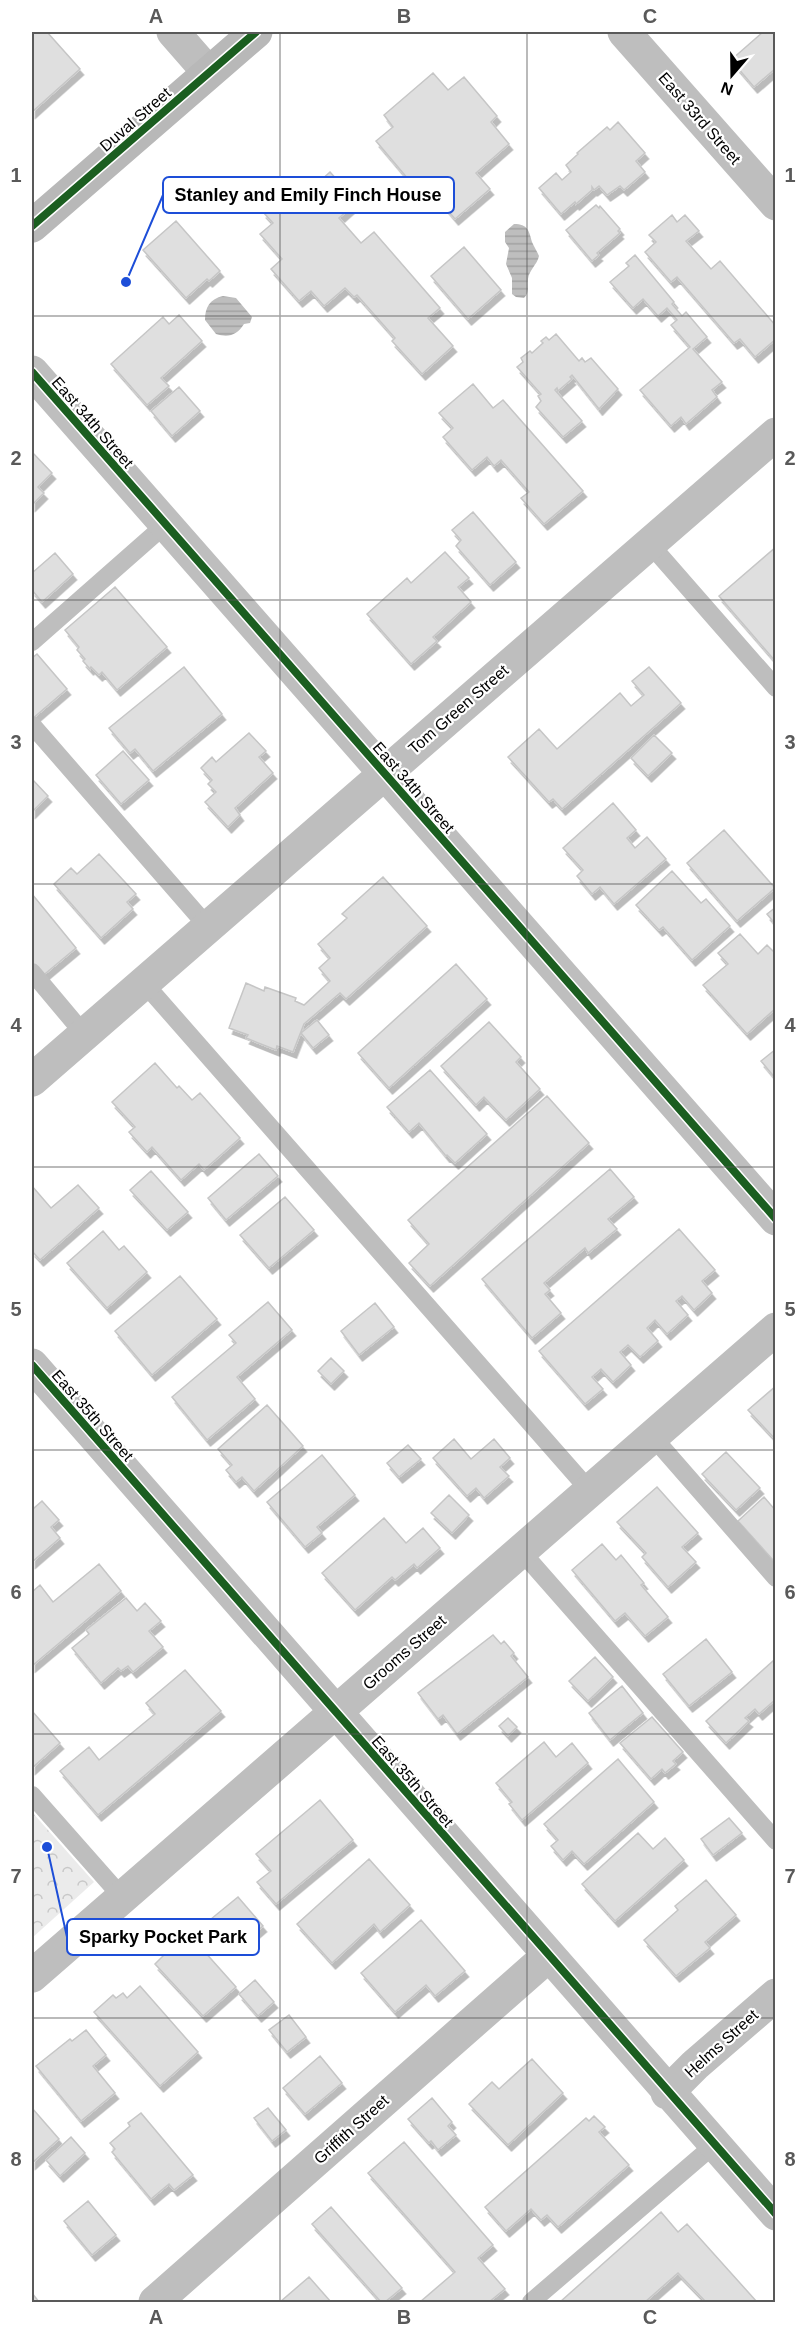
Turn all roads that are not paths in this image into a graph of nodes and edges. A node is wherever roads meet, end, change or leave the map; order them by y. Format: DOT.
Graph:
graph roads {
  1 [pos="173,32"];
  2 [pos="256,32"];
  3 [pos="624,32"];
  4 [pos="208,72"];
  5 [pos="776,204"];
  6 [pos="32,226"];
  7 [pos="32,372"];
  8 [pos="776,434"];
  9 [pos="165,524"];
  10 [pos="649,543"];
  11 [pos="32,642"];
  12 [pos="776,688"];
  13 [pos="32,725"];
  14 [pos="384,773"];
  15 [pos="208,927"];
  16 [pos="32,972"];
  17 [pos="144,983"];
  18 [pos="84,1034"];
  19 [pos="32,1080"];
  20 [pos="776,1219"];
  21 [pos="776,1329"];
  22 [pos="32,1365"];
  23 [pos="652,1436"];
  24 [pos="590,1491"];
  25 [pos="521,1551"];
  26 [pos="776,1578"];
  27 [pos="335,1711"];
  28 [pos="32,1795"];
  29 [pos="776,1841"];
  30 [pos="122,1897"];
  31 [pos="548,1956"];
  32 [pos="32,1976"];
  33 [pos="776,1995"];
  34 [pos="667,2093"];
  35 [pos="714,2145"];
  36 [pos="776,2214"];
  37 [pos="155,2302"];
  38 [pos="531,2302"];
  1 -- 4 [label="street"];
  2 -- 4 [label="street, Duval Street"];
  3 -- 5 [label="street, East 33rd Street"];
  4 -- 6 [label="street, Duval Street"];
  7 -- 9 [label="street, East 34th Street"];
  8 -- 10 [label="street, Tom Green Street"];
  9 -- 11 [label="lane"];
  9 -- 14 [label="street, East 34th Street"];
  10 -- 12 [label="lane"];
  10 -- 14 [label="street, Tom Green Street"];
  13 -- 15 [label="lane"];
  14 -- 15 [label="street, Tom Green Street"];
  14 -- 20 [label="street, East 34th Street"];
  15 -- 17 [label="street, Tom Green Street"];
  16 -- 18 [label="lane"];
  17 -- 18 [label="street, Tom Green Street"];
  17 -- 24 [label="lane"];
  18 -- 19 [label="street, Tom Green Street"];
  21 -- 23 [label="street, Grooms Street"];
  22 -- 27 [label="street, East 35th Street"];
  23 -- 24 [label="street, Grooms Street"];
  23 -- 26 [label="lane"];
  24 -- 25 [label="street, Grooms Street"];
  25 -- 27 [label="street, Grooms Street"];
  25 -- 29 [label="lane"];
  27 -- 30 [label="street, Grooms Street"];
  27 -- 31 [label="street, East 35th Street"];
  28 -- 30 [label="lane"];
  30 -- 32 [label="street, Grooms Street"];
  31 -- 34 [label="street, East 35th Street"];
  31 -- 37 [label="street, Griffith Street"];
  33 -- 34 [label="street, Helms Street"];
  34 -- 35 [label="street, East 35th Street"];
  35 -- 36 [label="street, East 35th Street"];
  35 -- 38 [label="lane"];
}
